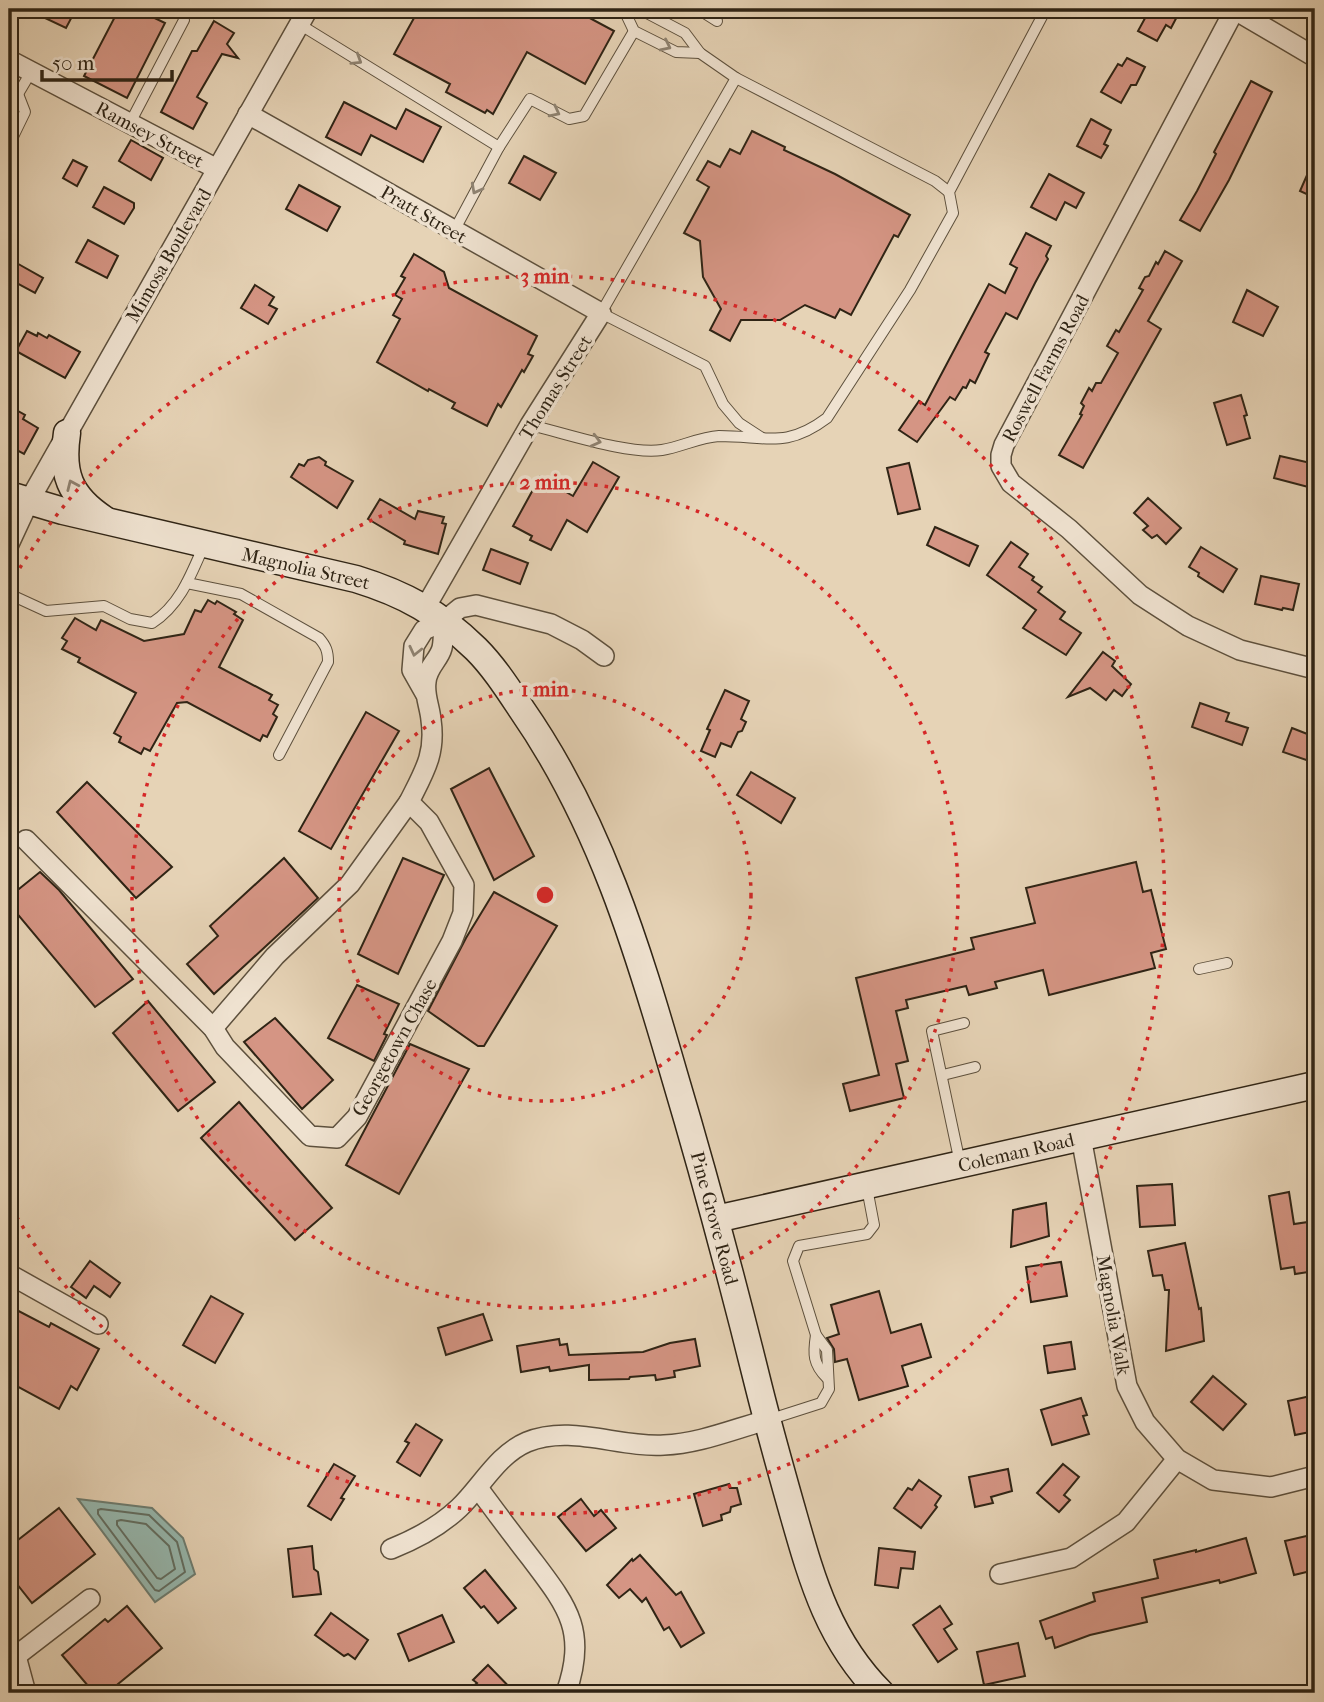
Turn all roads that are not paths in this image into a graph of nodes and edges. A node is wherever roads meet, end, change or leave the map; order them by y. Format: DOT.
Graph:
graph roads {
  1 [pos="698,9"];
  2 [pos="1045,9"];
  3 [pos="1235,9"];
  4 [pos="625,11"];
  5 [pos="303,16"];
  6 [pos="184,20"];
  7 [pos="717,21"];
  8 [pos="634,31"];
  9 [pos="700,53"];
  10 [pos="1315,57"];
  11 [pos="9,60"];
  12 [pos="31,72"];
  13 [pos="736,78"];
  14 [pos="13,92"];
  15 [pos="248,114"];
  16 [pos="130,123"];
  17 [pos="9,145"];
  18 [pos="499,147"];
  19 [pos="217,169"];
  20 [pos="949,192"];
  21 [pos="454,231"];
  22 [pos="601,313"];
  23 [pos="530,425"];
  24 [pos="67,433"];
  25 [pos="763,438"];
  26 [pos="19,498"];
  27 [pos="108,522"];
  28 [pos="9,544"];
  29 [pos="205,545"];
  30 [pos="187,583"];
  31 [pos="9,594"];
  32 [pos="434,614"];
  33 [pos="604,656"];
  34 [pos="1315,670"];
  35 [pos="544,741"];
  36 [pos="279,754"];
  37 [pos="409,802"];
  38 [pos="26,840"];
  39 [pos="1227,963"];
  40 [pos="1199,970"];
  41 [pos="964,1023"];
  42 [pos="214,1028"];
  43 [pos="975,1067"];
  44 [pos="943,1075"];
  45 [pos="1315,1085"];
  46 [pos="1081,1137"];
  47 [pos="961,1164"];
  48 [pos="867,1185"];
  49 [pos="716,1219"];
  50 [pos="9,1274"];
  51 [pos="98,1324"];
  52 [pos="767,1420"];
  53 [pos="1177,1460"];
  54 [pos="1315,1476"];
  55 [pos="478,1488"];
  56 [pos="391,1549"];
  57 [pos="1000,1574"];
  58 [pos="90,1600"];
  59 [pos="12,1652"];
  60 [pos="26,1693"];
  61 [pos="566,1693"];
  62 [pos="881,1693"];
  1 -- 7 [label="lane"];
  2 -- 20 [label="lane"];
  3 -- 10 [label="street"];
  3 -- 34 [label="street, Roswell Farms Road"];
  4 -- 8 [label="lane"];
  4 -- 9 [label="lane"];
  5 -- 15 [label="street, Mimosa Boulevard"];
  5 -- 18 [label="lane, one-way"];
  6 -- 16 [label="lane"];
  8 -- 9 [label="lane, one-way"];
  18 -- 8 [label="lane, one-way"];
  9 -- 13 [label="lane"];
  11 -- 12 [label="street, Ramsey Street"];
  12 -- 14 [label="lane"];
  12 -- 16 [label="street, Ramsey Street"];
  13 -- 20 [label="lane"];
  13 -- 22 [label="lane"];
  14 -- 17 [label="lane"];
  15 -- 19 [label="street, Mimosa Boulevard"];
  15 -- 21 [label="street, Pratt Street"];
  16 -- 19 [label="street, Ramsey Street"];
  18 -- 21 [label="lane, one-way"];
  19 -- 24 [label="street, Mimosa Boulevard"];
  20 -- 25 [label="lane"];
  21 -- 22 [label="street, Pratt Street"];
  22 -- 23 [label="street, Thomas Street"];
  22 -- 25 [label="lane"];
  23 -- 25 [label="lane, one-way"];
  23 -- 32 [label="street, Thomas Street"];
  24 -- 26 [label="street, Mimosa Boulevard"];
  27 -- 24 [label="main road, one-way"];
  26 -- 27 [label="main road, Magnolia Street"];
  26 -- 28 [label="street, Mimosa Boulevard"];
  27 -- 29 [label="main road, Magnolia Street"];
  29 -- 30 [label="lane"];
  29 -- 32 [label="main road, Magnolia Street"];
  30 -- 31 [label="lane"];
  30 -- 36 [label="lane"];
  32 -- 33 [label="street"];
  32 -- 35 [label="main road, Magnolia Street"];
  32 -- 37 [label="street"];
  35 -- 49 [label="main road, Pine Grove Road"];
  37 -- 42 [label="street"];
  37 -- 42 [label="street, Georgetown Chase"];
  38 -- 42 [label="street, Georgetown Chase"];
  39 -- 40 [label="lane"];
  41 -- 44 [label="lane"];
  43 -- 44 [label="lane"];
  44 -- 47 [label="lane"];
  45 -- 46 [label="main road, Coleman Road"];
  46 -- 47 [label="main road, Coleman Road"];
  46 -- 53 [label="street, Magnolia Walk"];
  47 -- 48 [label="main road, Coleman Road"];
  48 -- 49 [label="main road, Coleman Road"];
  48 -- 52 [label="lane"];
  49 -- 52 [label="main road, Pine Grove Road"];
  50 -- 51 [label="street"];
  52 -- 55 [label="street"];
  52 -- 62 [label="main road, Pine Grove Road"];
  53 -- 54 [label="street, Magnolia Walk"];
  53 -- 57 [label="street"];
  55 -- 56 [label="street"];
  55 -- 61 [label="street"];
  58 -- 59 [label="street"];
  59 -- 60 [label="street"];
}
